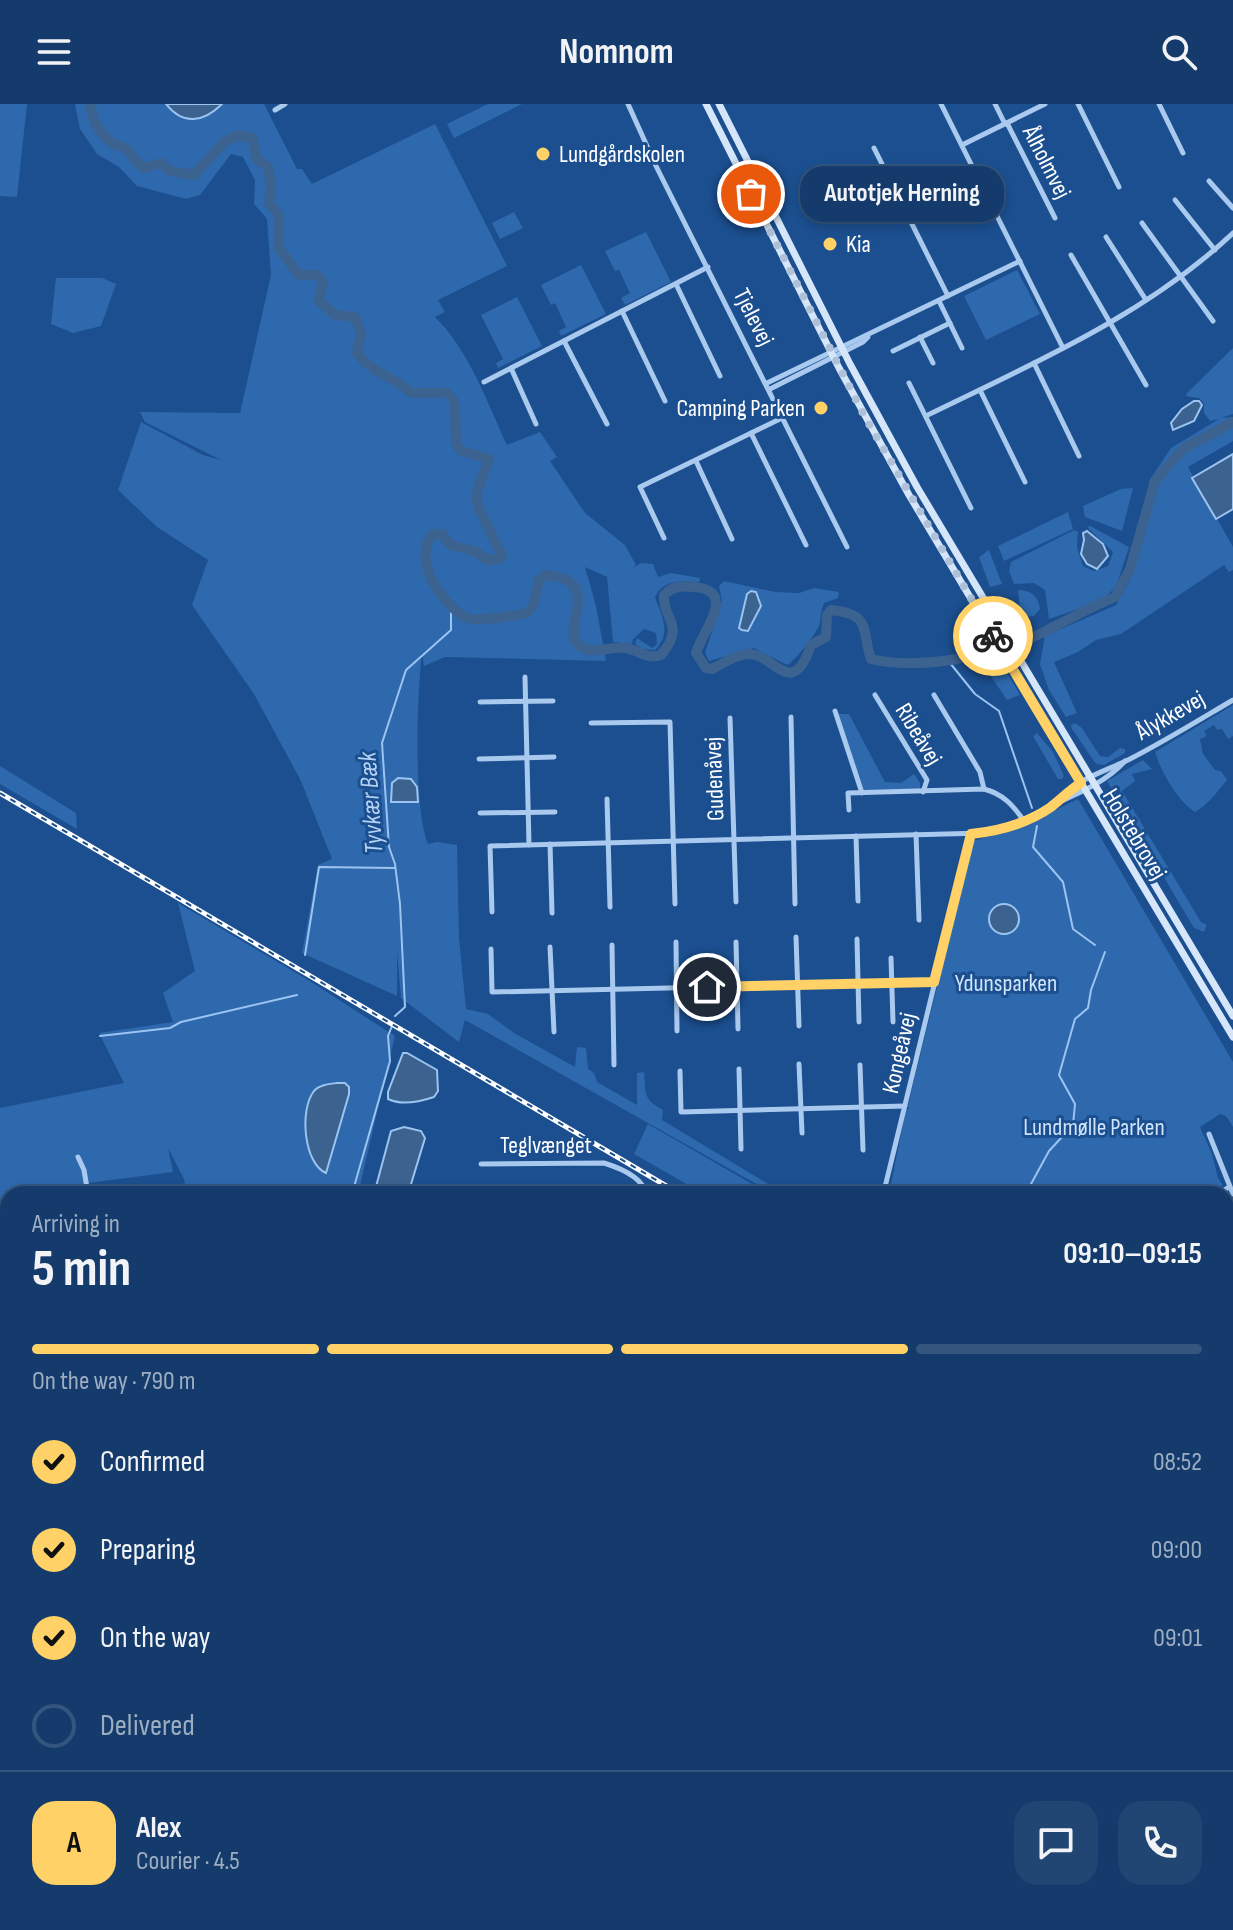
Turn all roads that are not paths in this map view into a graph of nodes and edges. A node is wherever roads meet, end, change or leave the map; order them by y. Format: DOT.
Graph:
graph roads {
  1 [pos="285,104"];
  2 [pos="628,104"];
  3 [pos="706,104"];
  4 [pos="719,104"];
  5 [pos="941,104"];
  6 [pos="995,104"];
  7 [pos="1045,104"];
  8 [pos="1078,104"];
  9 [pos="1159,104"];
  10 [pos="1036,106"];
  11 [pos="275,110"];
  12 [pos="1006,123"];
  13 [pos="962,145"];
  14 [pos="874,148"];
  15 [pos="1183,153"];
  16 [pos="1209,181"];
  17 [pos="1119,187"];
  18 [pos="1175,200"];
  19 [pos="1233,208"];
  20 [pos="1055,218"];
  21 [pos="1142,223"];
  22 [pos="1233,233"];
  23 [pos="1106,237"];
  24 [pos="1215,250"];
  25 [pos="1071,255"];
  26 [pos="1020,261"];
  27 [pos="708,267"];
  28 [pos="1181,276"];
  29 [pos="676,284"];
  30 [pos="948,296"];
  31 [pos="1146,300"];
  32 [pos="939,301"];
  33 [pos="622,311"];
  34 [pos="1213,321"];
  35 [pos="1110,322"];
  36 [pos="950,323"];
  37 [pos="920,337"];
  38 [pos="564,341"];
  39 [pos="962,348"];
  40 [pos="1063,348"];
  41 [pos="842,349"];
  42 [pos="893,351"];
  43 [pos="832,354"];
  44 [pos="933,363"];
  45 [pos="1034,363"];
  46 [pos="511,368"];
  47 [pos="720,376"];
  48 [pos="484,382"];
  49 [pos="909,383"];
  50 [pos="1146,385"];
  51 [pos="768,386"];
  52 [pos="980,390"];
  53 [pos="665,401"];
  54 [pos="926,416"];
  55 [pos="784,417"];
  56 [pos="536,424"];
  57 [pos="607,424"];
  58 [pos="751,433"];
  59 [pos="1079,456"];
  60 [pos="696,461"];
  61 [pos="1025,482"];
  62 [pos="971,508"];
  63 [pos="664,538"];
  64 [pos="732,539"];
  65 [pos="806,545"];
  66 [pos="847,547"];
  67 [pos="525,677"];
  68 [pos="875,695"];
  69 [pos="934,695"];
  70 [pos="1233,700"];
  71 [pos="526,701"];
  72 [pos="553,701"];
  73 [pos="480,702"];
  74 [pos="835,711"];
  75 [pos="791,717"];
  76 [pos="730,718"];
  77 [pos="591,723"];
  78 [pos="554,757"];
  79 [pos="527,758"];
  80 [pos="479,759"];
  81 [pos="1093,780"];
  82 [pos="1083,786"];
  83 [pos="984,789"];
  84 [pos="923,792"];
  85 [pos="862,793"];
  86 [pos="607,799"];
  87 [pos="849,810"];
  88 [pos="528,812"];
  89 [pos="555,812"];
  90 [pos="480,813"];
  91 [pos="1024,821"];
  92 [pos="916,834"];
  93 [pos="971,834"];
  94 [pos="856,836"];
  95 [pos="794,838"];
  96 [pos="735,839"];
  97 [pos="673,841"];
  98 [pos="608,843"];
  99 [pos="550,844"];
  100 [pos="529,845"];
  101 [pos="858,901"];
  102 [pos="736,902"];
  103 [pos="675,904"];
  104 [pos="795,904"];
  105 [pos="610,907"];
  106 [pos="492,912"];
  107 [pos="552,913"];
  108 [pos="919,920"];
  109 [pos="796,937"];
  110 [pos="857,939"];
  111 [pos="676,942"];
  112 [pos="736,942"];
  113 [pos="612,945"];
  114 [pos="550,947"];
  115 [pos="491,949"];
  116 [pos="891,958"];
  117 [pos="892,982"];
  118 [pos="934,982"];
  119 [pos="859,983"];
  120 [pos="798,984"];
  121 [pos="737,986"];
  122 [pos="677,987"];
  123 [pos="1204,988"];
  124 [pos="614,989"];
  125 [pos="552,990"];
  126 [pos="1233,1016"];
  127 [pos="859,1022"];
  128 [pos="893,1022"];
  129 [pos="799,1026"];
  130 [pos="738,1029"];
  131 [pos="1233,1029"];
  132 [pos="677,1031"];
  133 [pos="554,1032"];
  134 [pos="1233,1037"];
  135 [pos="799,1064"];
  136 [pos="614,1065"];
  137 [pos="860,1065"];
  138 [pos="739,1069"];
  139 [pos="680,1071"];
  140 [pos="905,1106"];
  141 [pos="862,1108"];
  142 [pos="801,1109"];
  143 [pos="740,1111"];
  144 [pos="802,1133"];
  145 [pos="1209,1134"];
  146 [pos="741,1149"];
  147 [pos="863,1150"];
  148 [pos="78,1157"];
  149 [pos="481,1164"];
  150 [pos="87,1186"];
  151 [pos="643,1186"];
  152 [pos="885,1186"];
  153 [pos="1229,1186"];
  1 -- 11 [label="street"];
  2 -- 27 [label="street, Tjelevej"];
  3 -- 43 [label="main road, Holstebrovej"];
  4 -- 41 [label="main road, Holstebrovej"];
  5 -- 13 [label="street"];
  6 -- 12 [label="street, Ålholmvej"];
  7 -- 10 [label="street, Ålholmvej"];
  8 -- 17 [label="street"];
  9 -- 15 [label="street"];
  10 -- 12 [label="street, Ålholmvej"];
  12 -- 13 [label="street, Ålholmvej"];
  12 -- 20 [label="street, Ålholmvej"];
  13 -- 26 [label="street"];
  14 -- 30 [label="street"];
  16 -- 19 [label="street"];
  18 -- 24 [label="street"];
  21 -- 28 [label="street"];
  22 -- 24 [label="street"];
  23 -- 31 [label="street"];
  24 -- 28 [label="street"];
  25 -- 35 [label="street"];
  26 -- 30 [label="street"];
  26 -- 40 [label="street"];
  27 -- 29 [label="street"];
  27 -- 51 [label="street, Tjelevej"];
  28 -- 31 [label="street"];
  28 -- 34 [label="street"];
  29 -- 33 [label="street"];
  29 -- 47 [label="street"];
  30 -- 32 [label="street"];
  31 -- 35 [label="street"];
  32 -- 36 [label="street"];
  32 -- 41 [label="street"];
  33 -- 38 [label="street"];
  33 -- 53 [label="street"];
  35 -- 40 [label="street"];
  35 -- 50 [label="street"];
  36 -- 37 [label="street"];
  36 -- 39 [label="street"];
  37 -- 42 [label="street"];
  37 -- 44 [label="street"];
  38 -- 46 [label="street"];
  38 -- 57 [label="street"];
  40 -- 45 [label="street"];
  41 -- 43 [label="street"];
  41 -- 81 [label="main road, Holstebrovej"];
  43 -- 51 [label="street"];
  43 -- 82 [label="main road, Holstebrovej"];
  45 -- 52 [label="street"];
  45 -- 59 [label="street"];
  46 -- 48 [label="street"];
  46 -- 56 [label="street"];
  49 -- 54 [label="street"];
  51 -- 55 [label="street, Tjelevej"];
  52 -- 54 [label="street"];
  52 -- 61 [label="street"];
  54 -- 62 [label="street"];
  55 -- 58 [label="street"];
  55 -- 66 [label="street, Tjelevej"];
  58 -- 60 [label="street"];
  58 -- 65 [label="street"];
  60 -- 63 [label="street"];
  60 -- 64 [label="street"];
  67 -- 71 [label="street"];
  68 -- 84 [label="street, Ribeåvej"];
  69 -- 83 [label="street, Ribeåvej"];
  70 -- 81 [label="street, Ålykkevej"];
  71 -- 72 [label="street"];
  71 -- 73 [label="street"];
  71 -- 79 [label="street"];
  74 -- 85 [label="street"];
  75 -- 95 [label="street"];
  76 -- 96 [label="street, Gudenåvej"];
  77 -- 97 [label="street, Gudenåvej"];
  78 -- 79 [label="street"];
  79 -- 80 [label="street"];
  79 -- 88 [label="street"];
  81 -- 82 [label="street, Ålykkevej"];
  81 -- 126 [label="main road, Holstebrovej"];
  82 -- 91 [label="street, Gudenåvej"];
  82 -- 123 [label="main road, Holstebrovej"];
  83 -- 84 [label="street, Ribeåvej"];
  83 -- 91 [label="street"];
  84 -- 85 [label="street, Ribeåvej"];
  85 -- 87 [label="street"];
  86 -- 98 [label="street"];
  88 -- 89 [label="street"];
  88 -- 90 [label="street"];
  88 -- 100 [label="street"];
  91 -- 93 [label="street, Gudenåvej"];
  92 -- 93 [label="street, Gudenåvej"];
  92 -- 94 [label="street, Gudenåvej"];
  92 -- 108 [label="street"];
  93 -- 118 [label="street, Kongeåvej"];
  94 -- 95 [label="street, Gudenåvej"];
  94 -- 101 [label="street"];
  95 -- 96 [label="street, Gudenåvej"];
  95 -- 104 [label="street"];
  96 -- 97 [label="street, Gudenåvej"];
  96 -- 102 [label="street, Gudenåvej"];
  97 -- 98 [label="street, Gudenåvej"];
  97 -- 103 [label="street, Gudenåvej"];
  98 -- 99 [label="street, Gudenåvej"];
  98 -- 105 [label="street"];
  99 -- 100 [label="street, Gudenåvej"];
  99 -- 107 [label="street"];
  100 -- 106 [label="street, Gudenåvej"];
  109 -- 120 [label="street"];
  110 -- 119 [label="street"];
  111 -- 122 [label="street"];
  112 -- 121 [label="street"];
  113 -- 124 [label="street"];
  114 -- 125 [label="street"];
  115 -- 125 [label="street"];
  116 -- 117 [label="street"];
  117 -- 118 [label="street"];
  117 -- 119 [label="street"];
  117 -- 128 [label="street"];
  118 -- 140 [label="street, Kongeåvej"];
  119 -- 120 [label="street"];
  119 -- 127 [label="street"];
  120 -- 121 [label="street"];
  120 -- 129 [label="street"];
  121 -- 122 [label="street"];
  121 -- 130 [label="street"];
  122 -- 124 [label="street"];
  122 -- 132 [label="street"];
  123 -- 131 [label="main road"];
  123 -- 134 [label="main road, Holstebrovej"];
  124 -- 125 [label="street"];
  124 -- 136 [label="street"];
  125 -- 133 [label="street"];
  135 -- 142 [label="street"];
  137 -- 141 [label="street"];
  138 -- 143 [label="street"];
  139 -- 143 [label="street"];
  140 -- 141 [label="street"];
  140 -- 152 [label="street, Kongeåvej"];
  141 -- 142 [label="street"];
  141 -- 147 [label="street"];
  142 -- 143 [label="street"];
  142 -- 144 [label="street"];
  143 -- 146 [label="street"];
  145 -- 153 [label="street"];
  148 -- 150 [label="street"];
  149 -- 151 [label="street, Teglvænget"];
}
